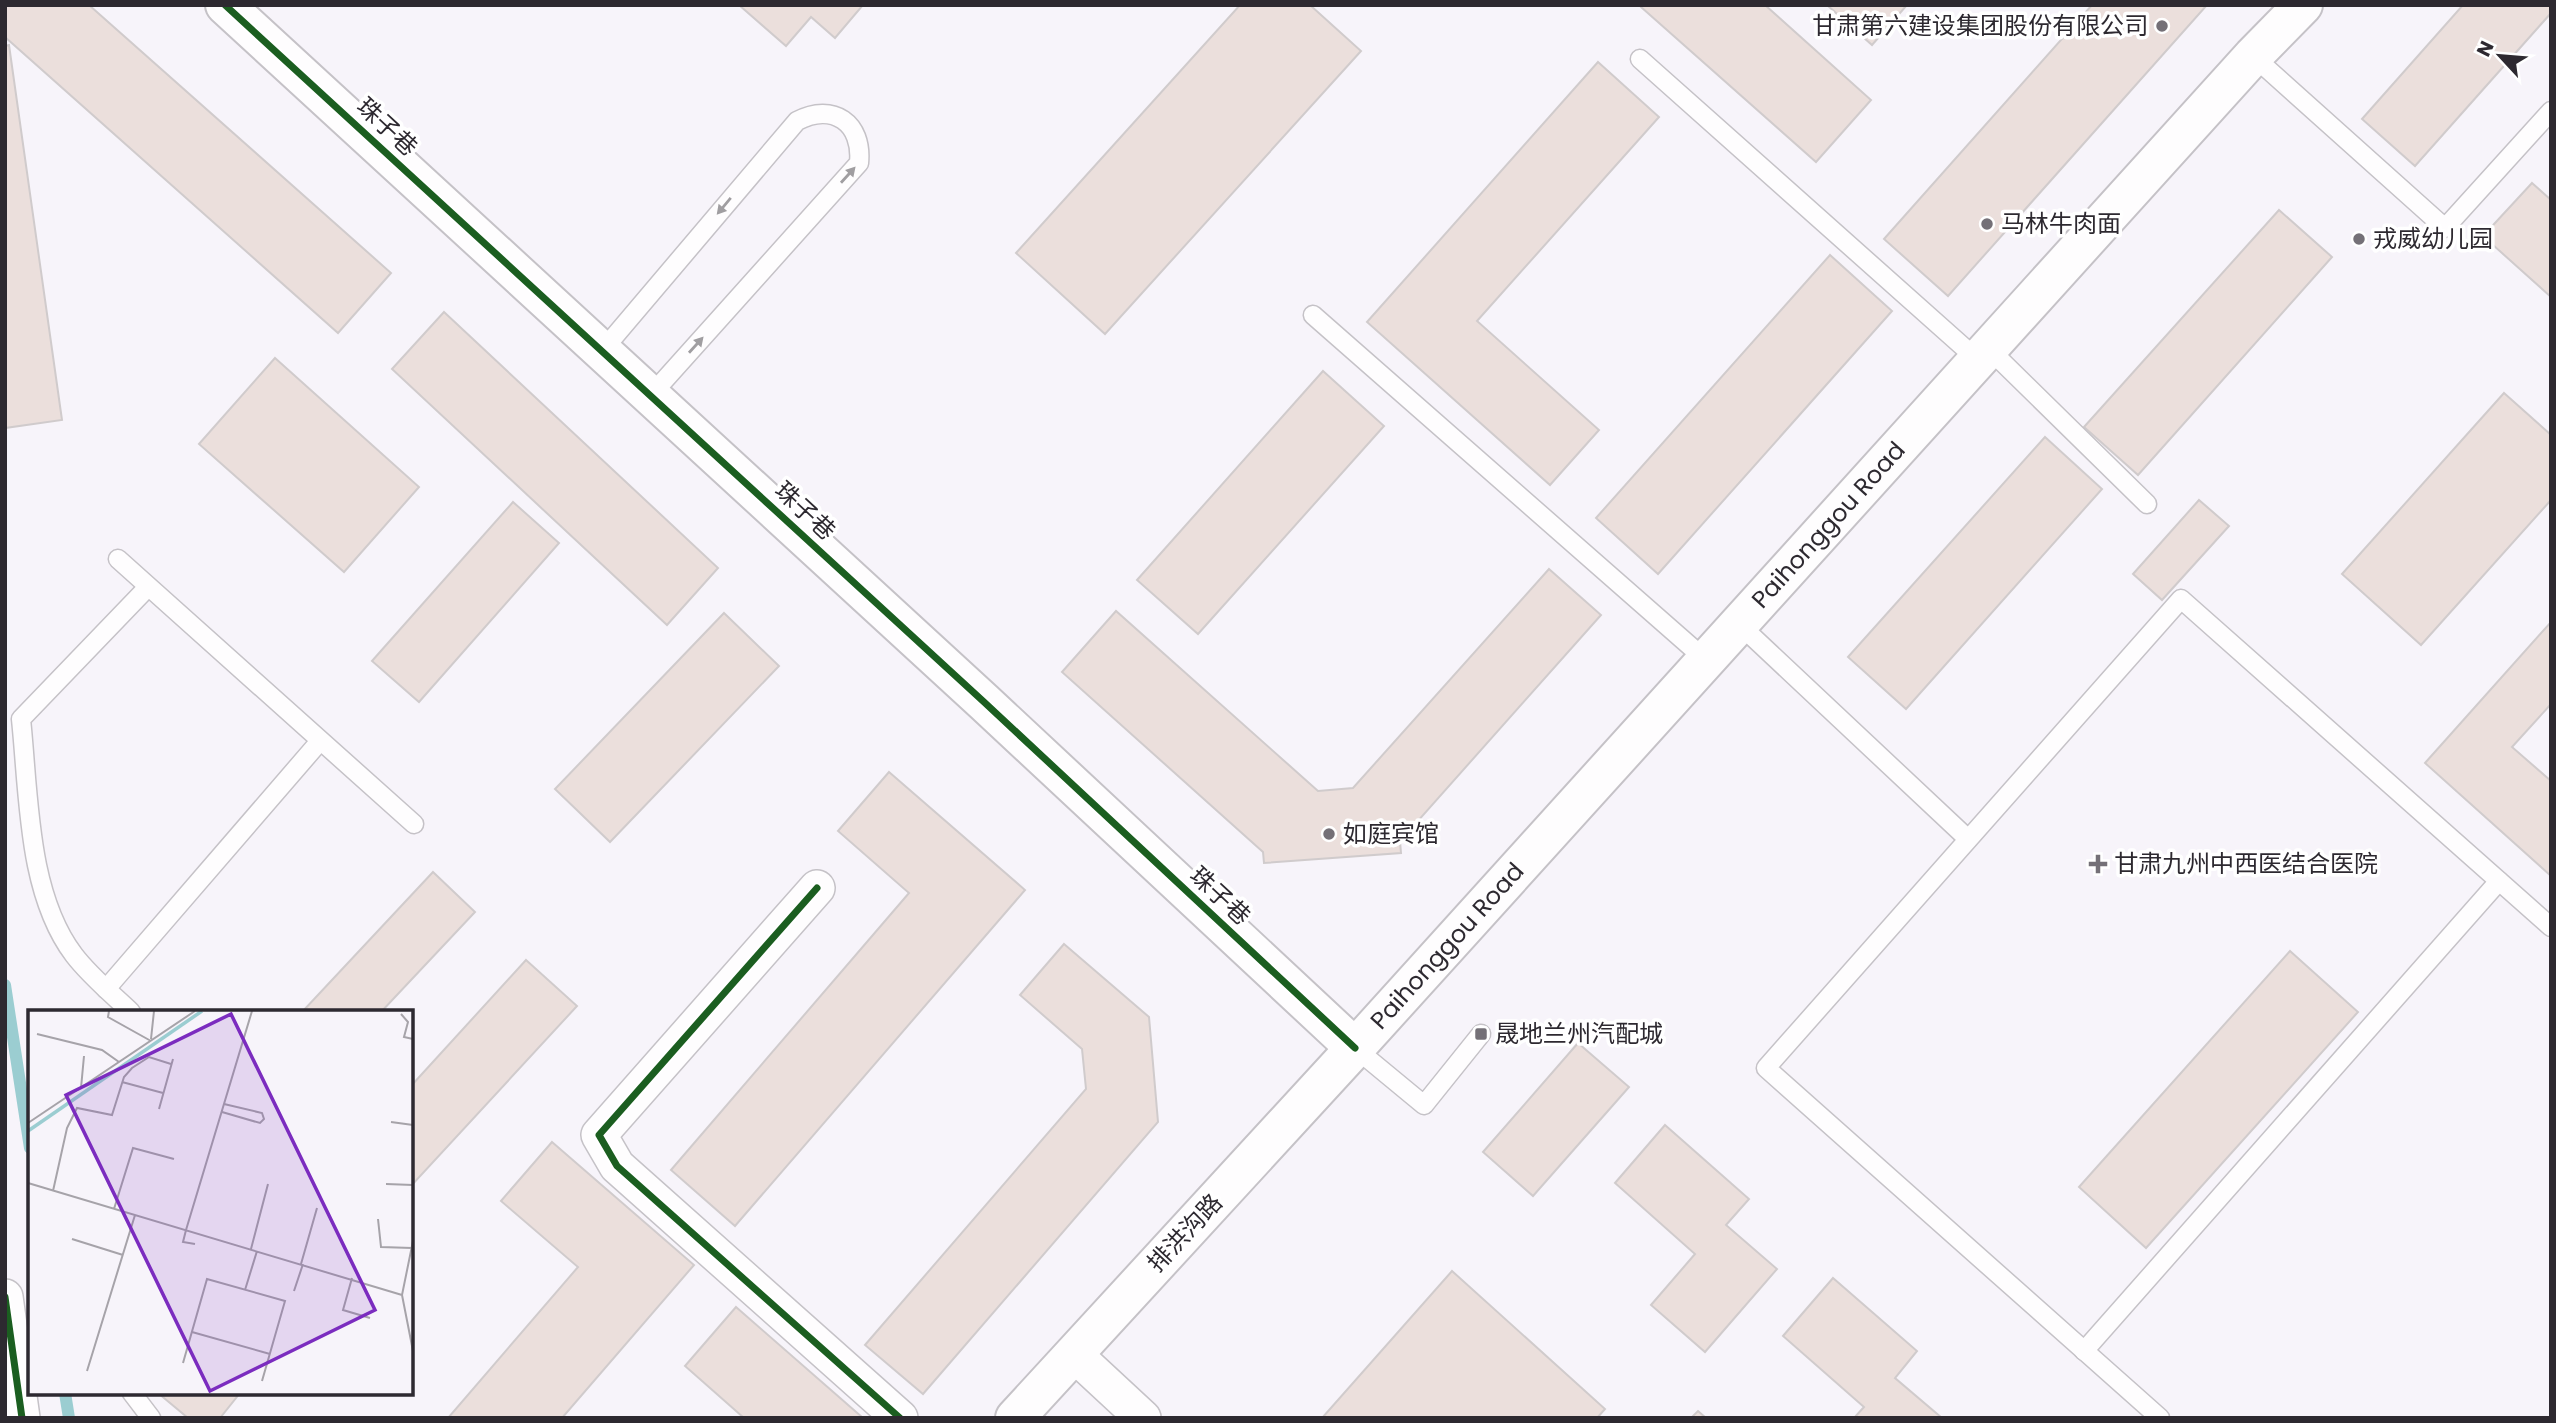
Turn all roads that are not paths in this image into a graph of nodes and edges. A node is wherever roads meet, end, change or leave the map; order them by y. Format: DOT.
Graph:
graph roads {
  1 [pos="225,5"];
  2 [pos="2303,5"];
  3 [pos="2253,56"];
  4 [pos="1640,59"];
  5 [pos="2551,111"];
  6 [pos="1313,315"];
  7 [pos="602,351"];
  8 [pos="1983,354"];
  9 [pos="651,396"];
  10 [pos="2147,503"];
  11 [pos="118,559"];
  12 [pos="148,586"];
  13 [pos="1738,624"];
  14 [pos="1706,660"];
  15 [pos="320,741"];
  16 [pos="414,824"];
  17 [pos="1968,839"];
  18 [pos="2499,881"];
  19 [pos="817,888"];
  20 [pos="2551,927"];
  21 [pos="106,989"];
  22 [pos="129,1010"];
  23 [pos="1481,1034"];
  24 [pos="1355,1048"];
  25 [pos="5,1297"];
  26 [pos="2084,1351"];
  27 [pos="1074,1354"];
  28 [pos="134,1395"];
  29 [pos="22,1418"];
  30 [pos="151,1418"];
  31 [pos="900,1418"];
  32 [pos="1015,1418"];
  33 [pos="1143,1418"];
  34 [pos="2160,1418"];
  1 -- 7 [label="main road, 珠子巷"];
  2 -- 3 [label="main road, Paihonggou Road"];
  3 -- 5 [label="lane"];
  3 -- 8 [label="main road, Paihonggou Road"];
  4 -- 8 [label="lane"];
  6 -- 14 [label="lane"];
  7 -- 9 [label="main road, 珠子巷"];
  9 -- 7 [label="lane, one-way"];
  8 -- 10 [label="lane"];
  8 -- 13 [label="main road, Paihonggou Road"];
  9 -- 24 [label="main road, 珠子巷"];
  11 -- 12 [label="lane"];
  12 -- 15 [label="lane"];
  12 -- 21 [label="lane"];
  13 -- 14 [label="main road, Paihonggou Road"];
  13 -- 17 [label="lane"];
  14 -- 24 [label="main road, Paihonggou Road"];
  15 -- 16 [label="lane"];
  15 -- 21 [label="lane"];
  17 -- 18 [label="lane"];
  17 -- 26 [label="lane"];
  18 -- 20 [label="lane"];
  18 -- 26 [label="lane"];
  19 -- 31 [label="street"];
  21 -- 22 [label="lane"];
  23 -- 24 [label="lane"];
  24 -- 27 [label="main road, 排洪沟路"];
  25 -- 29 [label="street"];
  26 -- 34 [label="lane"];
  27 -- 32 [label="main road, 排洪沟路"];
  27 -- 33 [label="street"];
  28 -- 30 [label="lane"];
}
